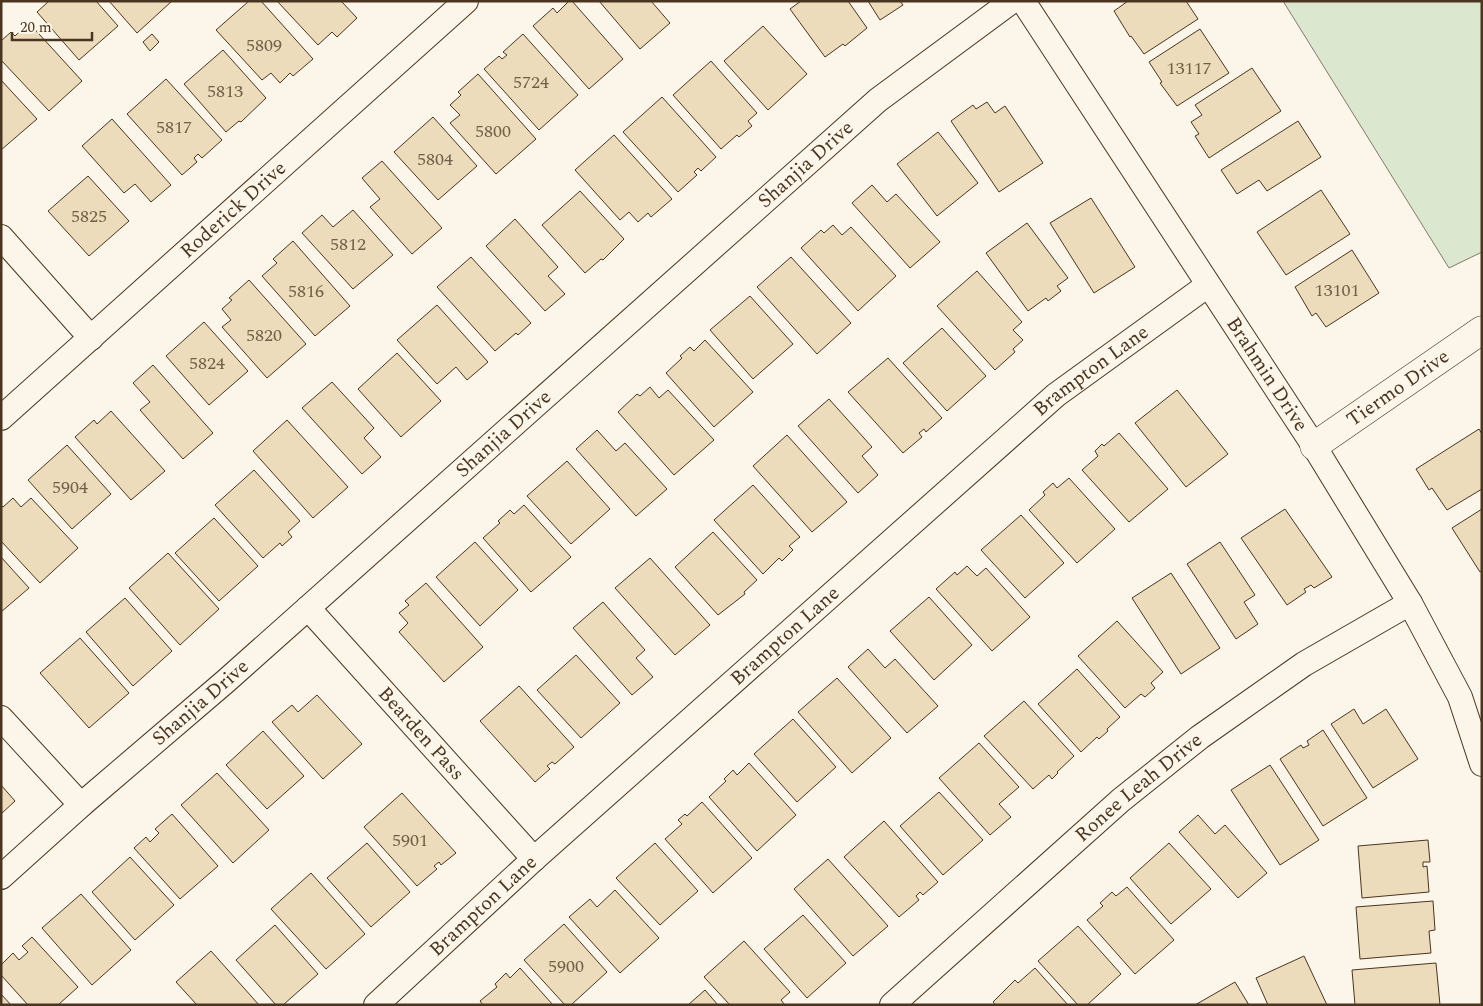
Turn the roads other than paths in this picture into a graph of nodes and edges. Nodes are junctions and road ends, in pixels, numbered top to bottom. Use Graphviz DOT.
graph roads {
  1 [pos="466,1"];
  2 [pos="1012,1"];
  3 [pos="1023,1"];
  4 [pos="1,237"];
  5 [pos="1208,285"];
  6 [pos="1482,330"];
  7 [pos="91,338"];
  8 [pos="1,418"];
  9 [pos="1314,446"];
  10 [pos="1410,603"];
  11 [pos="308,608"];
  12 [pos="1,718"];
  13 [pos="1482,764"];
  14 [pos="81,805"];
  15 [pos="534,859"];
  16 [pos="1,877"];
  17 [pos="376,1005"];
  18 [pos="892,1005"];
  1 -- 7 [label="street, Roderick Drive"];
  2 -- 11 [label="street, Shanjia Drive"];
  3 -- 5 [label="street, Brahmin Drive"];
  4 -- 7 [label="street"];
  5 -- 9 [label="street, Brahmin Drive"];
  5 -- 15 [label="street, Brampton Lane"];
  6 -- 9 [label="street, Tiermo Drive"];
  7 -- 8 [label="street, Roderick Drive"];
  9 -- 10 [label="street, Brahmin Drive"];
  10 -- 13 [label="street, Brahmin Drive"];
  10 -- 18 [label="street, Ronee Leah Drive"];
  11 -- 14 [label="street, Shanjia Drive"];
  11 -- 15 [label="street, Bearden Pass"];
  12 -- 14 [label="street"];
  14 -- 16 [label="street, Shanjia Drive"];
  15 -- 17 [label="street, Brampton Lane"];
}
